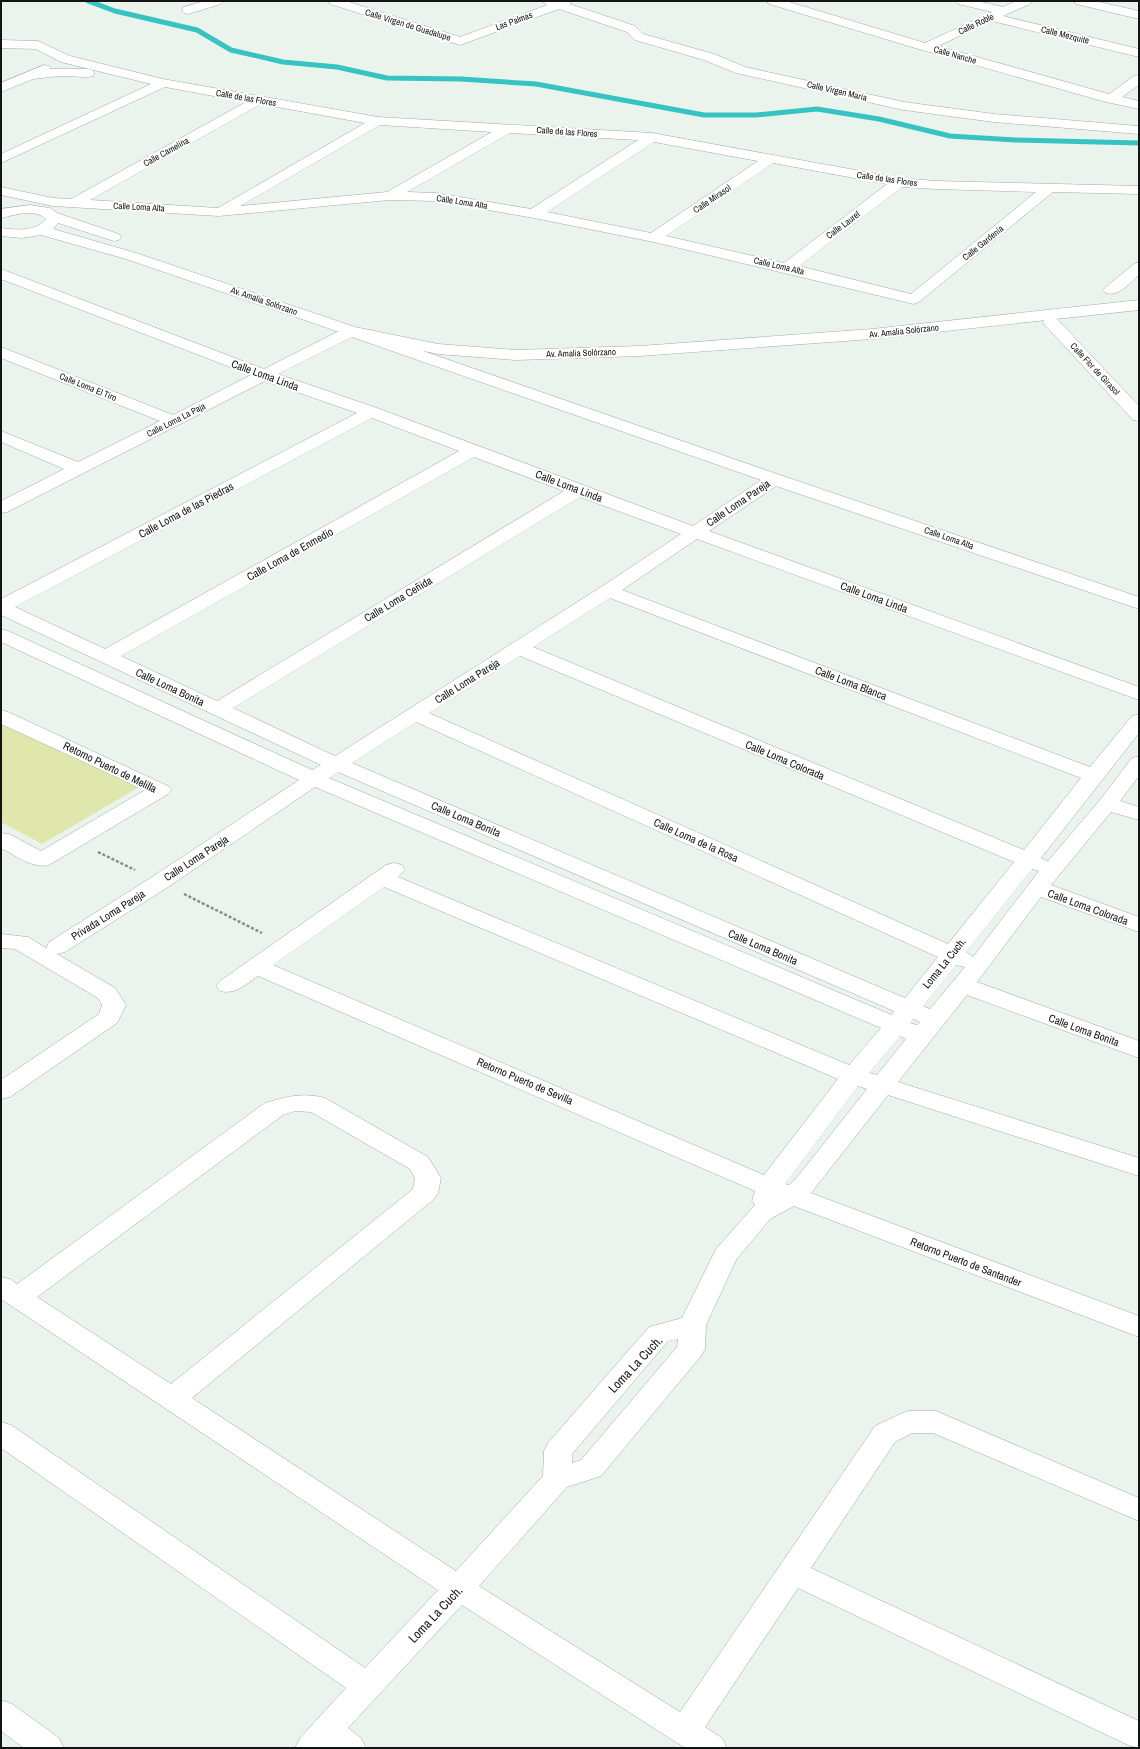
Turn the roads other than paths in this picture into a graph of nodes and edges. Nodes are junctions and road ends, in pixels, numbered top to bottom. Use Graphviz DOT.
graph roads {
  1 [pos="217,1"];
  2 [pos="334,1"];
  3 [pos="773,1"];
  4 [pos="962,1"];
  5 [pos="1026,1"];
  6 [pos="1080,1"];
  7 [pos="558,2"];
  8 [pos="188,10"];
  9 [pos="1004,11"];
  10 [pos="1139,15"];
  11 [pos="991,17"];
  12 [pos="460,41"];
  13 [pos="1,44"];
  14 [pos="926,47"];
  15 [pos="1139,53"];
  16 [pos="66,59"];
  17 [pos="118,72"];
  18 [pos="31,75"];
  19 [pos="1139,78"];
  20 [pos="163,83"];
  21 [pos="1,88"];
  22 [pos="1111,99"];
  23 [pos="259,100"];
  24 [pos="1139,104"];
  25 [pos="378,121"];
  26 [pos="508,128"];
  27 [pos="1139,130"];
  28 [pos="652,137"];
  29 [pos="1,159"];
  30 [pos="770,159"];
  31 [pos="899,182"];
  32 [pos="1051,187"];
  33 [pos="1139,190"];
  34 [pos="1,191"];
  35 [pos="389,196"];
  36 [pos="74,203"];
  37 [pos="219,212"];
  38 [pos="1,214"];
  39 [pos="534,214"];
  40 [pos="52,216"];
  41 [pos="39,230"];
  42 [pos="3,233"];
  43 [pos="654,238"];
  44 [pos="1139,267"];
  45 [pos="787,268"];
  46 [pos="1,274"];
  47 [pos="1139,281"];
  48 [pos="1139,295"];
  49 [pos="914,299"];
  50 [pos="1139,305"];
  51 [pos="1051,322"];
  52 [pos="351,331"];
  53 [pos="1,352"];
  54 [pos="265,375"];
  55 [pos="371,412"];
  56 [pos="1139,416"];
  57 [pos="174,421"];
  58 [pos="1,436"];
  59 [pos="474,450"];
  60 [pos="78,469"];
  61 [pos="774,479"];
  62 [pos="578,490"];
  63 [pos="1,508"];
  64 [pos="696,532"];
  65 [pos="608,591"];
  66 [pos="1139,602"];
  67 [pos="1,607"];
  68 [pos="1,635"];
  69 [pos="518,648"];
  70 [pos="106,657"];
  71 [pos="1139,694"];
  72 [pos="218,709"];
  73 [pos="414,714"];
  74 [pos="1,716"];
  75 [pos="1139,720"];
  76 [pos="1139,762"];
  77 [pos="336,764"];
  78 [pos="1094,776"];
  79 [pos="314,779"];
  80 [pos="1107,804"];
  81 [pos="1139,814"];
  82 [pos="1,838"];
  83 [pos="1026,860"];
  84 [pos="1052,870"];
  85 [pos="160,882"];
  86 [pos="1037,888"];
  87 [pos="1139,925"];
  88 [pos="1,941"];
  89 [pos="57,947"];
  90 [pos="951,954"];
  91 [pos="256,966"];
  92 [pos="979,966"];
  93 [pos="962,985"];
  94 [pos="228,986"];
  95 [pos="902,1017"];
  96 [pos="928,1028"];
  97 [pos="1139,1050"];
  98 [pos="852,1076"];
  99 [pos="883,1084"];
  100 [pos="1,1091"];
  101 [pos="1139,1168"];
  102 [pos="769,1187"];
  103 [pos="794,1196"];
  104 [pos="761,1213"];
  105 [pos="10,1291"];
  106 [pos="692,1325"];
  107 [pos="1139,1327"];
  108 [pos="172,1399"];
  109 [pos="1,1433"];
  110 [pos="557,1480"];
  111 [pos="1139,1510"];
  112 [pos="792,1572"];
  113 [pos="459,1588"];
  114 [pos="367,1686"];
  115 [pos="1,1713"];
  116 [pos="685,1731"];
  117 [pos="1139,1736"];
  118 [pos="319,1739"];
  119 [pos="48,1748"];
  120 [pos="350,1748"];
  121 [pos="711,1748"];
  1 -- 8 [label="street"];
  2 -- 12 [label="street, Calle Virgen de Guadalupe"];
  3 -- 14 [label="street, Calle Nanche"];
  4 -- 9 [label="street"];
  5 -- 9 [label="street, Calle Roble"];
  6 -- 10 [label="street"];
  7 -- 12 [label="street, Las Palmas"];
  7 -- 27 [label="street, Calle Virgen María"];
  9 -- 11 [label="street, Calle Roble"];
  11 -- 14 [label="street, Calle Roble"];
  11 -- 15 [label="street, Calle Mezquite"];
  13 -- 16 [label="street, Calle de las Flores"];
  14 -- 22 [label="street, Calle Nanche"];
  16 -- 17 [label="street, Calle de las Flores"];
  16 -- 18 [label="street"];
  17 -- 18 [label="street"];
  17 -- 20 [label="street, Calle de las Flores"];
  18 -- 21 [label="street"];
  19 -- 22 [label="street"];
  20 -- 23 [label="street, Calle de las Flores"];
  20 -- 29 [label="street"];
  22 -- 24 [label="street, Calle Nanche"];
  23 -- 25 [label="street, Calle de las Flores"];
  23 -- 36 [label="street, Calle Camelina"];
  25 -- 26 [label="street, Calle de las Flores"];
  25 -- 37 [label="street"];
  26 -- 28 [label="street, Calle de las Flores"];
  26 -- 35 [label="street"];
  28 -- 30 [label="street, Calle de las Flores"];
  28 -- 39 [label="street"];
  30 -- 31 [label="street, Calle de las Flores"];
  30 -- 43 [label="street, Calle Mirasol"];
  31 -- 32 [label="street, Calle de las Flores"];
  31 -- 45 [label="street, Calle Laurel"];
  32 -- 33 [label="street, Calle de las Flores"];
  32 -- 49 [label="street, Calle Gardenia"];
  34 -- 36 [label="street, Calle Loma Alta"];
  35 -- 37 [label="street, Calle Loma Alta"];
  35 -- 39 [label="street, Calle Loma Alta"];
  36 -- 37 [label="street, Calle Loma Alta"];
  38 -- 40 [label="street, Av. Amalia Solórzano"];
  39 -- 43 [label="street, Calle Loma Alta"];
  40 -- 41 [label="street"];
  40 -- 48 [label="street, Av. Amalia Solórzano"];
  41 -- 42 [label="street"];
  41 -- 52 [label="street, Av. Amalia Solórzano"];
  43 -- 45 [label="street, Calle Loma Alta"];
  44 -- 47 [label="street"];
  45 -- 49 [label="street, Calle Loma Alta"];
  46 -- 54 [label="street, Calle Loma Linda"];
  50 -- 52 [label="street, Av. Amalia Solórzano"];
  51 -- 56 [label="street, Calle Flor de Girasol"];
  52 -- 54 [label="street, Calle Loma La Paja"];
  52 -- 61 [label="street, Calle Loma Alta"];
  53 -- 57 [label="street, Calle Loma El Tiro"];
  54 -- 55 [label="street, Calle Loma Linda"];
  54 -- 57 [label="street, Calle Loma La Paja"];
  55 -- 59 [label="street, Calle Loma Linda"];
  55 -- 67 [label="street, Calle Loma de las Piedras"];
  57 -- 60 [label="street, Calle Loma La Paja"];
  58 -- 60 [label="street"];
  59 -- 62 [label="street, Calle Loma Linda"];
  59 -- 70 [label="street, Calle Loma de Enmedio"];
  60 -- 63 [label="street, Calle Loma La Paja"];
  61 -- 64 [label="street, Calle Loma Pareja"];
  61 -- 66 [label="street, Calle Loma Alta"];
  62 -- 64 [label="street, Calle Loma Linda"];
  62 -- 72 [label="street, Calle Loma Ceñida"];
  64 -- 65 [label="street, Calle Loma Pareja"];
  64 -- 71 [label="street, Calle Loma Linda"];
  65 -- 69 [label="street, Calle Loma Pareja"];
  65 -- 78 [label="street, Calle Loma Blanca"];
  67 -- 70 [label="street, Calle Loma Bonita"];
  68 -- 79 [label="street, Calle Loma Bonita"];
  69 -- 73 [label="street, Calle Loma Pareja"];
  69 -- 83 [label="street, Calle Loma Colorada"];
  70 -- 72 [label="street, Calle Loma Bonita"];
  72 -- 77 [label="street, Calle Loma Bonita"];
  73 -- 77 [label="street, Calle Loma Pareja"];
  73 -- 90 [label="street, Calle Loma de la Rosa"];
  74 -- 82 [label="street, Retorno Puerto de Melilla"];
  75 -- 78 [label="street, Loma La Cuch."];
  76 -- 80 [label="street, Loma La Cuch."];
  77 -- 79 [label="street, Calle Loma Pareja"];
  77 -- 95 [label="street, Calle Loma Bonita"];
  78 -- 83 [label="street, Loma La Cuch."];
  79 -- 85 [label="street, Calle Loma Pareja"];
  79 -- 95 [label="street, Calle Loma Bonita"];
  80 -- 81 [label="street"];
  80 -- 84 [label="street, Loma La Cuch."];
  83 -- 84 [label="street, Calle Loma Colorada"];
  83 -- 90 [label="street, Loma La Cuch."];
  84 -- 86 [label="street, Loma La Cuch."];
  85 -- 89 [label="street, Privada Loma Pareja"];
  86 -- 87 [label="street, Calle Loma Colorada"];
  86 -- 92 [label="street, Loma La Cuch."];
  88 -- 100 [label="street"];
  90 -- 92 [label="street, Calle Loma de la Rosa"];
  90 -- 95 [label="street, Loma La Cuch."];
  91 -- 94 [label="street"];
  91 -- 98 [label="street"];
  91 -- 102 [label="street, Retorno Puerto de Sevilla"];
  92 -- 93 [label="street, Loma La Cuch."];
  93 -- 96 [label="street, Loma La Cuch."];
  93 -- 97 [label="street, Calle Loma Bonita"];
  95 -- 96 [label="street, Calle Loma Bonita"];
  95 -- 98 [label="street, Loma La Cuch."];
  96 -- 99 [label="street, Loma La Cuch."];
  98 -- 99 [label="street"];
  98 -- 102 [label="street, Loma La Cuch."];
  99 -- 101 [label="street"];
  99 -- 103 [label="street, Loma La Cuch."];
  102 -- 103 [label="street, Retorno Puerto de Sevilla"];
  102 -- 104 [label="street, Loma La Cuch."];
  103 -- 104 [label="street, Loma La Cuch."];
  103 -- 107 [label="street, Retorno Puerto de Santander"];
  104 -- 106 [label="street, Loma La Cuch."];
  105 -- 108 [label="street"];
  105 -- 108 [label="street"];
  106 -- 110 [label="street, Loma La Cuch."];
  106 -- 110 [label="street, Loma La Cuch."];
  108 -- 113 [label="street"];
  109 -- 114 [label="street"];
  110 -- 113 [label="street, Loma La Cuch."];
  111 -- 112 [label="street"];
  112 -- 116 [label="street"];
  112 -- 117 [label="street"];
  113 -- 114 [label="street, Loma La Cuch."];
  113 -- 116 [label="street"];
  114 -- 118 [label="street, Loma La Cuch."];
  115 -- 119 [label="street"];
  116 -- 121 [label="street"];
  118 -- 120 [label="street"];
}
